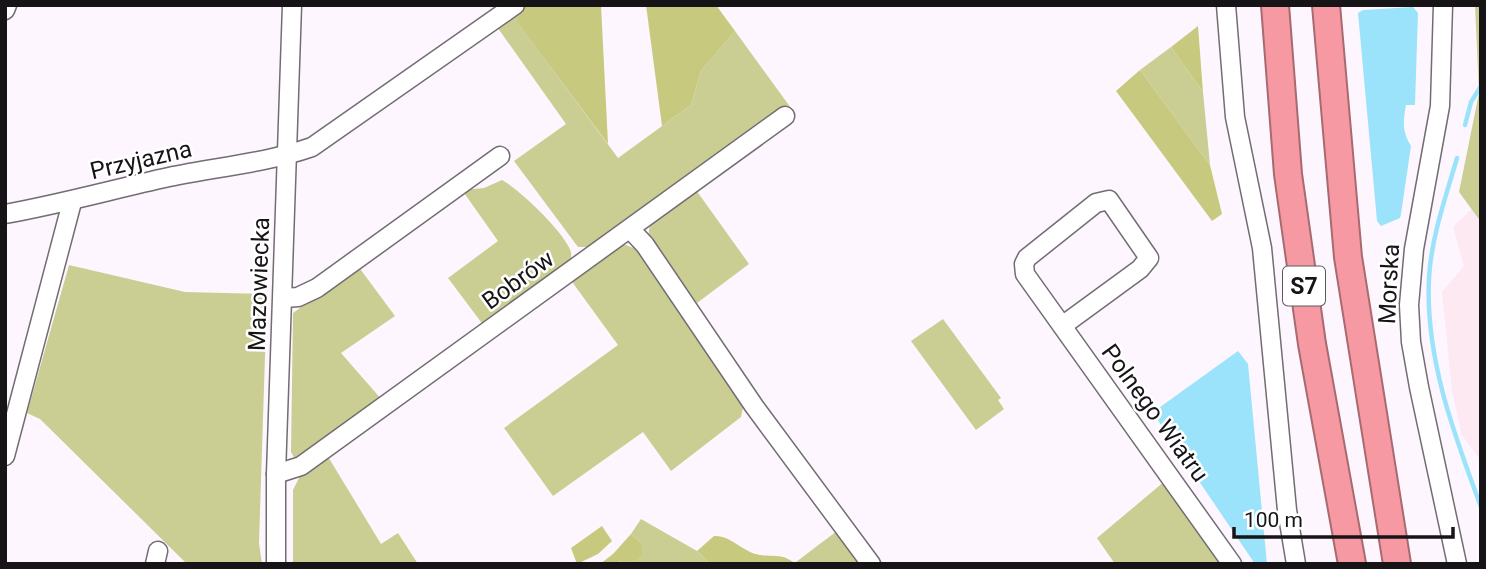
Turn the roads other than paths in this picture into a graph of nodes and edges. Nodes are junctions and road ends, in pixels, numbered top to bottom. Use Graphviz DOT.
graph roads {
  1 [pos="7,5"];
  2 [pos="292,5"];
  3 [pos="515,5"];
  4 [pos="1226,5"];
  5 [pos="1275,5"];
  6 [pos="1326,5"];
  7 [pos="1443,5"];
  8 [pos="5,10"];
  9 [pos="785,116"];
  10 [pos="288,156"];
  11 [pos="500,156"];
  12 [pos="72,202"];
  13 [pos="5,214"];
  14 [pos="630,229"];
  15 [pos="284,298"];
  16 [pos="1062,326"];
  17 [pos="5,456"];
  18 [pos="276,474"];
  19 [pos="276,564"];
  20 [pos="871,564"];
  21 [pos="1232,564"];
  22 [pos="1296,564"];
  23 [pos="1352,564"];
  24 [pos="1398,564"];
  25 [pos="1457,564"];
  1 -- 8 [label="street"];
  2 -- 10 [label="street, Mazowiecka"];
  3 -- 10 [label="street, Przyjazna"];
  4 -- 22 [label="street"];
  5 -- 23 [label="highway, S7"];
  6 -- 24 [label="highway, S7"];
  7 -- 25 [label="street, Morska"];
  9 -- 14 [label="street, Bobrów"];
  10 -- 12 [label="street, Przyjazna"];
  10 -- 15 [label="street, Mazowiecka"];
  11 -- 15 [label="street"];
  12 -- 13 [label="street, Przyjazna"];
  12 -- 17 [label="street"];
  14 -- 18 [label="street, Bobrów"];
  14 -- 20 [label="street"];
  15 -- 18 [label="street, Mazowiecka"];
  16 -- 16 [label="street, Polnego Wiatru"];
  16 -- 21 [label="street, Polnego Wiatru"];
  18 -- 19 [label="street, Mazowiecka"];
}
